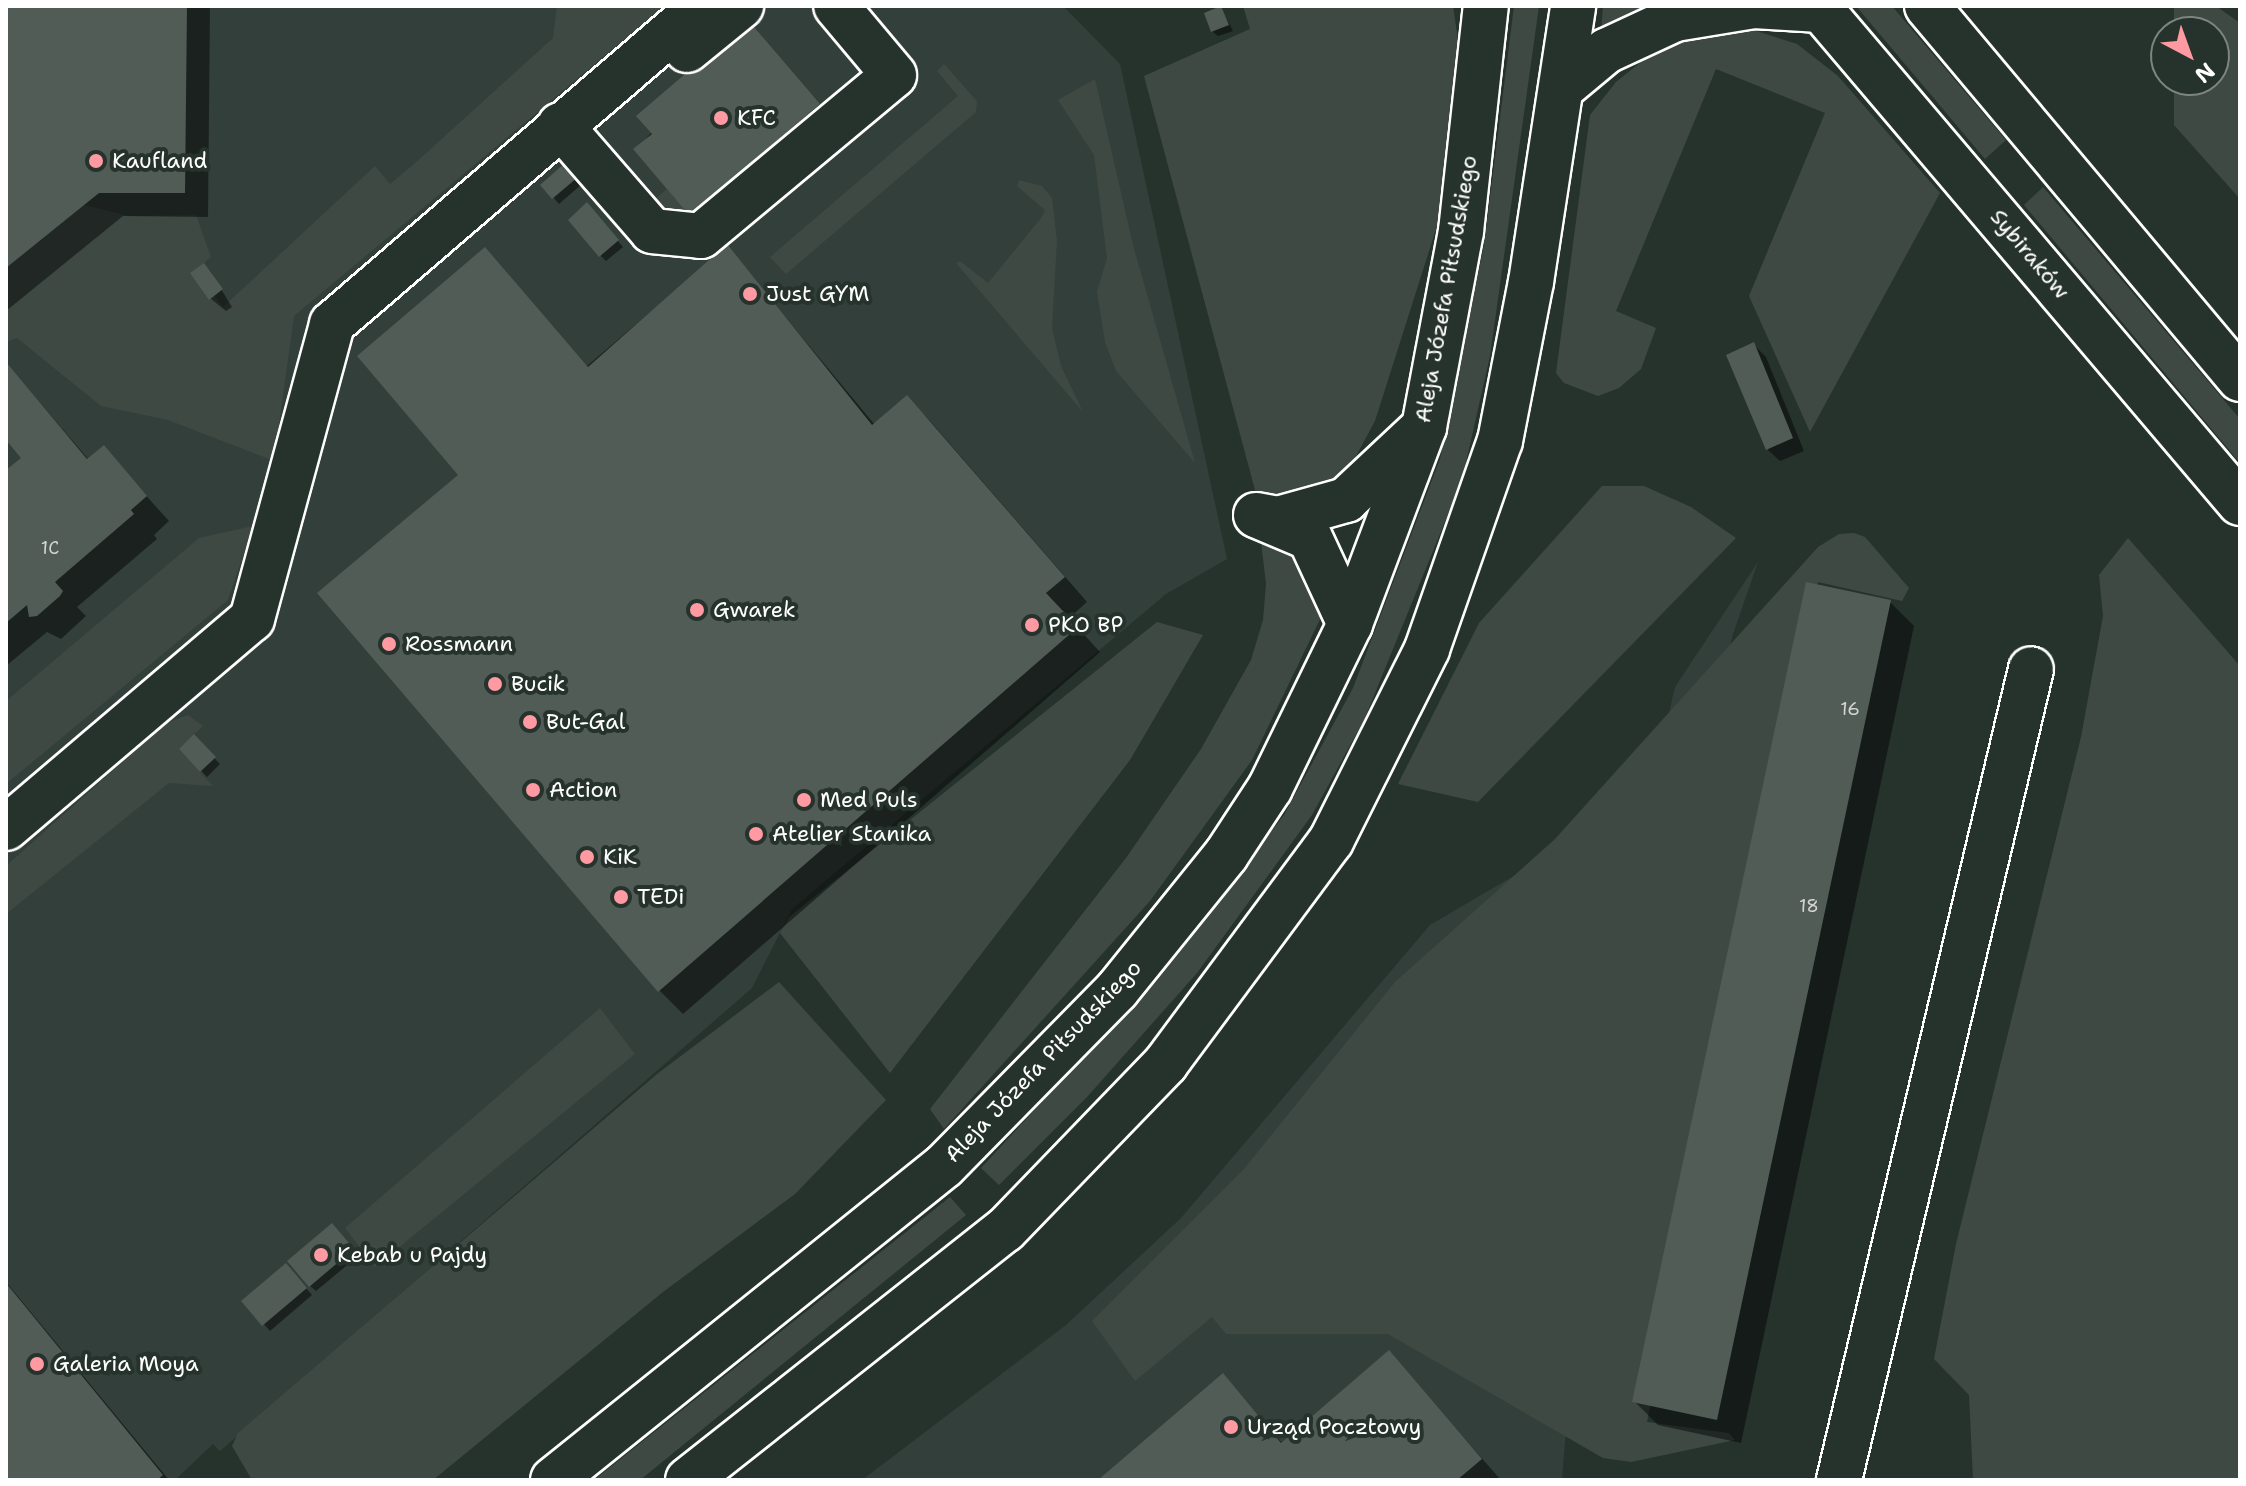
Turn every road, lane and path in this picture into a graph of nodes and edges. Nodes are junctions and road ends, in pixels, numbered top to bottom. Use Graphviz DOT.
graph roads {
  1 [pos="702,6"];
  2 [pos="741,6"];
  3 [pos="836,6"];
  4 [pos="1464,6"];
  5 [pos="1486,6"];
  6 [pos="1573,6"];
  7 [pos="1927,6"];
  8 [pos="1819,8"];
  9 [pos="617,77"];
  10 [pos="1564,86"];
  11 [pos="560,125"];
  12 [pos="1470,159"];
  13 [pos="2240,379"];
  14 [pos="1424,427"];
  15 [pos="2240,503"];
  16 [pos="1350,624"];
  17 [pos="2031,669"];
  18 [pos="6,828"];
  19 [pos="553,1480"];
  20 [pos="688,1480"];
  21 [pos="1839,1480"];
  1 -- 9 [label="main road"];
  2 -- 9 [label="main road"];
  3 -- 11 [label="main road"];
  4 -- 12 [label="main road"];
  5 -- 12 [label="main road, Aleja Józefa Piłsudskiego"];
  6 -- 10 [label="main road"];
  7 -- 13 [label="main road"];
  8 -- 10 [label="main road"];
  8 -- 15 [label="main road, Sybiraków"];
  9 -- 11 [label="main road"];
  10 -- 20 [label="main road"];
  11 -- 18 [label="main road"];
  12 -- 14 [label="main road, Aleja Józefa Piłsudskiego"];
  14 -- 16 [label="main road, Aleja Józefa Piłsudskiego"];
  14 -- 16 [label="main road"];
  16 -- 19 [label="main road, Aleja Józefa Piłsudskiego"];
  17 -- 21 [label="main road"];
}
